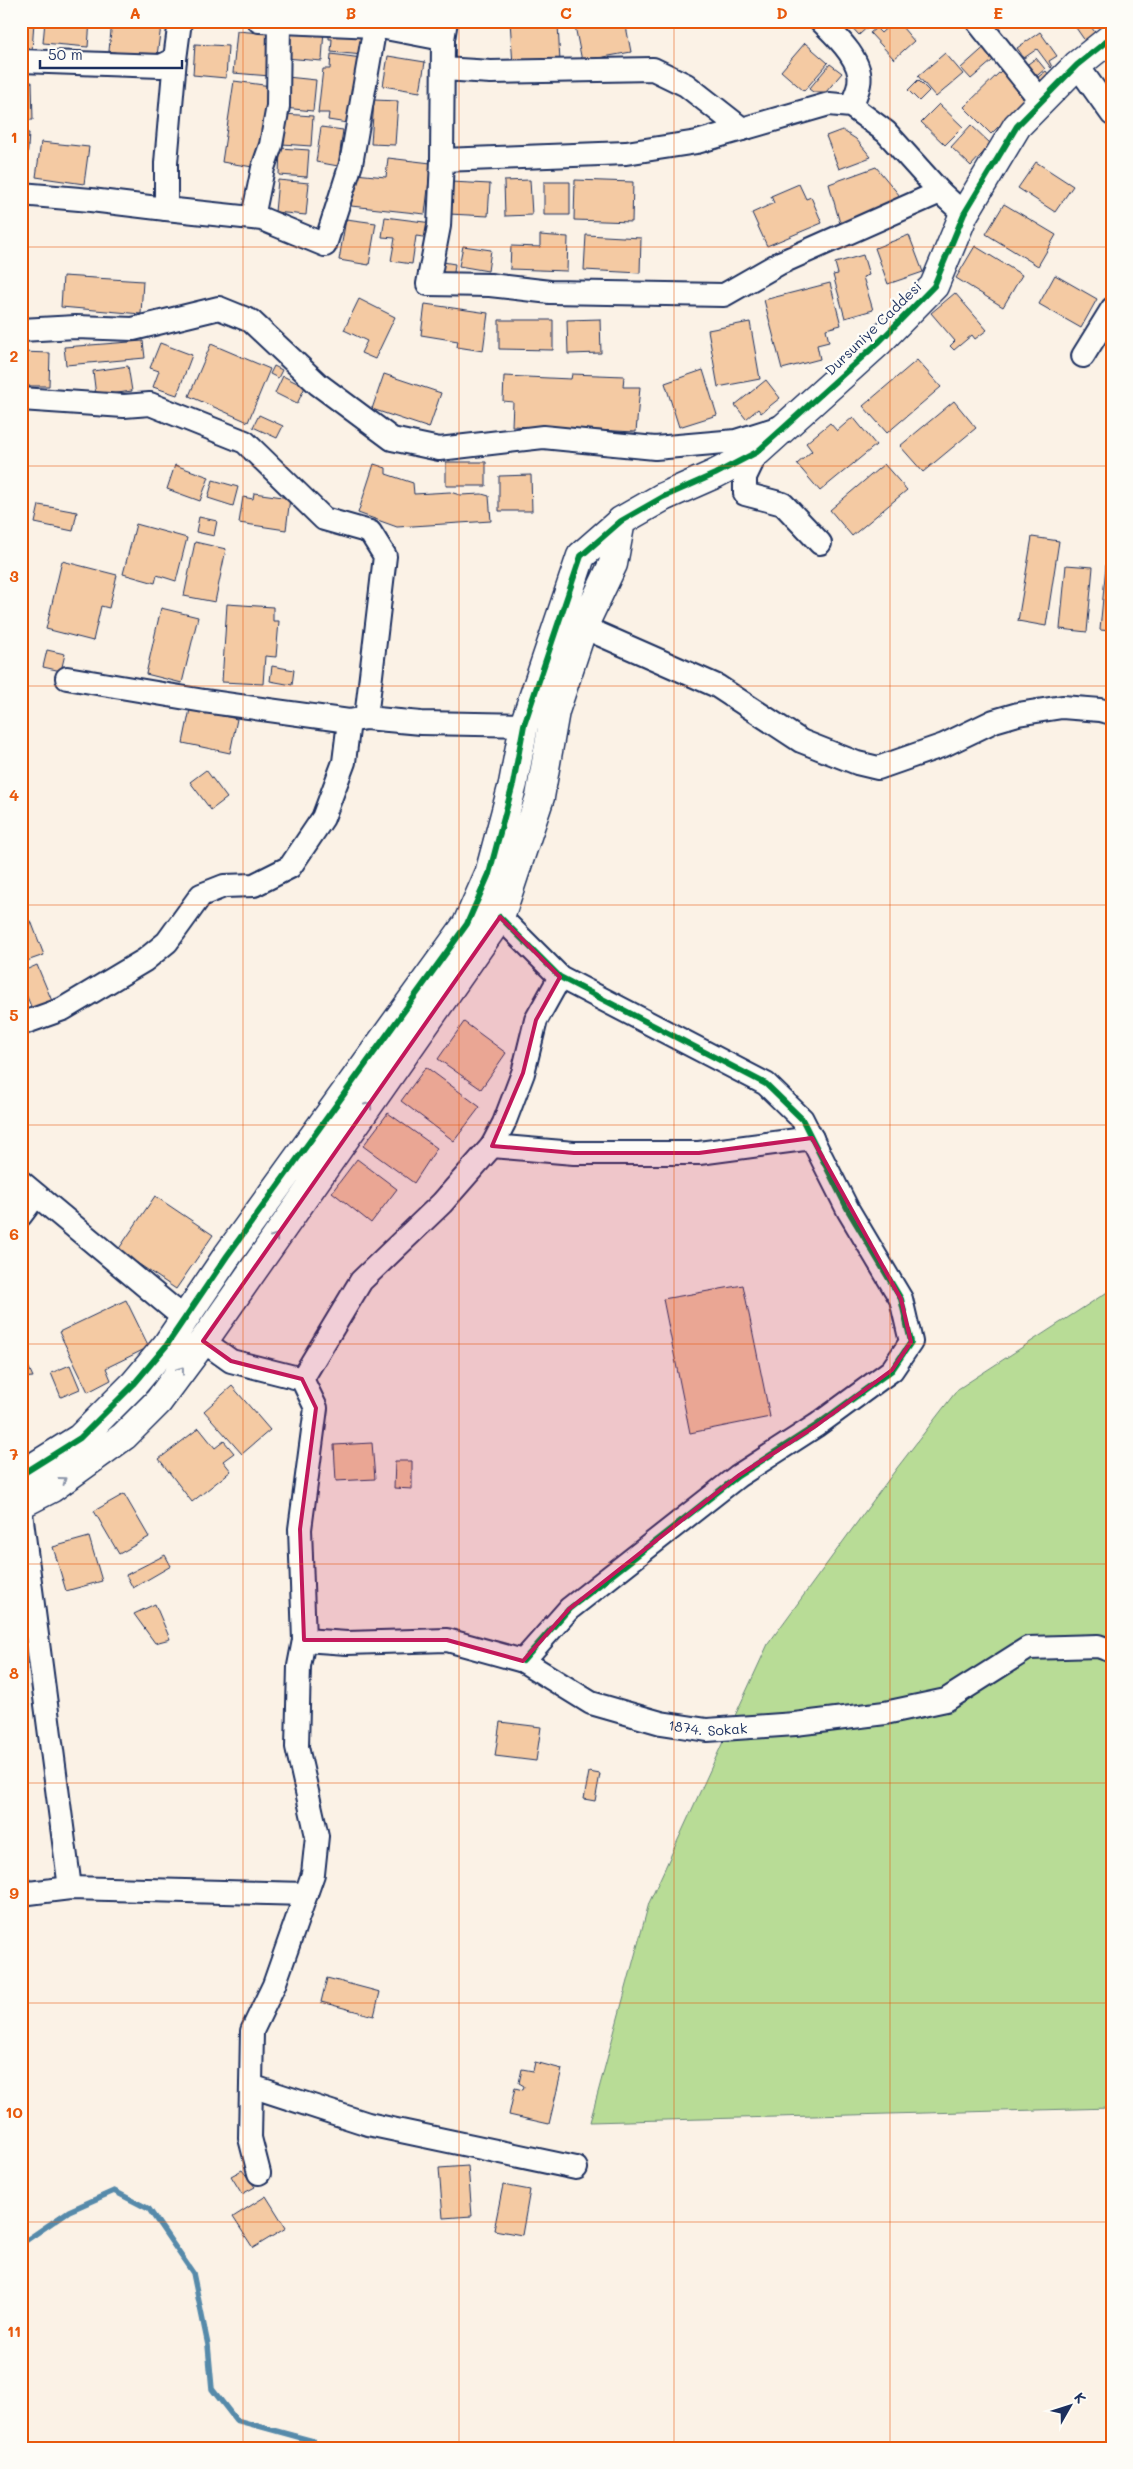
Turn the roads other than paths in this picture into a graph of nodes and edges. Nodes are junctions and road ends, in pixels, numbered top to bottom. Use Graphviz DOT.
graph roads {
  1 [pos="180,21"];
  2 [pos="258,21"];
  3 [pos="821,21"];
  4 [pos="977,21"];
  5 [pos="286,22"];
  6 [pos="381,25"];
  7 [pos="444,30"];
  8 [pos="1112,37"];
  9 [pos="175,59"];
  10 [pos="21,61"];
  11 [pos="1077,65"];
  12 [pos="442,69"];
  13 [pos="1042,102"];
  14 [pos="852,106"];
  15 [pos="1112,114"];
  16 [pos="742,129"];
  17 [pos="442,160"];
  18 [pos="940,192"];
  19 [pos="21,194"];
  20 [pos="166,209"];
  21 [pos="964,214"];
  22 [pos="253,217"];
  23 [pos="1112,308"];
  24 [pos="21,330"];
  25 [pos="1083,356"];
  26 [pos="21,399"];
  27 [pos="790,424"];
  28 [pos="757,452"];
  29 [pos="621,521"];
  30 [pos="820,543"];
  31 [pos="584,628"];
  32 [pos="67,678"];
  33 [pos="1112,713"];
  34 [pos="358,719"];
  35 [pos="524,725"];
  36 [pos="500,917"];
  37 [pos="560,977"];
  38 [pos="21,1024"];
  39 [pos="812,1138"];
  40 [pos="492,1146"];
  41 [pos="29,1188"];
  42 [pos="21,1215"];
  43 [pos="185,1319"];
  44 [pos="203,1341"];
  45 [pos="302,1380"];
  46 [pos="21,1475"];
  47 [pos="21,1504"];
  48 [pos="21,1513"];
  49 [pos="304,1640"];
  50 [pos="1112,1651"];
  51 [pos="523,1661"];
  52 [pos="70,1888"];
  53 [pos="21,1889"];
  54 [pos="306,1894"];
  55 [pos="251,2086"];
  56 [pos="576,2168"];
  57 [pos="260,2173"];
  1 -- 9 [label="street"];
  2 -- 5 [label="street"];
  3 -- 14 [label="street"];
  4 -- 13 [label="street"];
  5 -- 6 [label="street"];
  5 -- 22 [label="street"];
  6 -- 7 [label="street"];
  6 -- 22 [label="street"];
  7 -- 12 [label="street"];
  8 -- 11 [label="street, Dursuniye Caddesi"];
  9 -- 10 [label="street"];
  9 -- 20 [label="street"];
  11 -- 13 [label="street, Dursuniye Caddesi"];
  11 -- 15 [label="street"];
  12 -- 16 [label="street"];
  12 -- 17 [label="street"];
  13 -- 21 [label="street, Dursuniye Caddesi"];
  14 -- 16 [label="street"];
  14 -- 18 [label="street"];
  16 -- 17 [label="street"];
  17 -- 18 [label="street"];
  18 -- 21 [label="street"];
  19 -- 20 [label="street"];
  20 -- 22 [label="street"];
  21 -- 27 [label="street, Dursuniye Caddesi"];
  23 -- 25 [label="street"];
  24 -- 27 [label="street"];
  26 -- 34 [label="street"];
  27 -- 28 [label="street, Dursuniye Caddesi"];
  28 -- 29 [label="street, Dursuniye Caddesi"];
  28 -- 30 [label="street"];
  29 -- 31 [label="street"];
  29 -- 35 [label="street, Dursuniye Caddesi"];
  31 -- 33 [label="street"];
  31 -- 36 [label="street"];
  32 -- 34 [label="street"];
  34 -- 35 [label="street"];
  34 -- 38 [label="street"];
  35 -- 43 [label="street, Dursuniye Caddesi"];
  36 -- 37 [label="street"];
  44 -- 36 [label="street, one-way"];
  37 -- 39 [label="street"];
  37 -- 40 [label="street"];
  39 -- 40 [label="street"];
  39 -- 51 [label="street"];
  40 -- 45 [label="street"];
  41 -- 42 [label="street"];
  41 -- 43 [label="street"];
  43 -- 46 [label="street, Dursuniye Caddesi"];
  44 -- 45 [label="street"];
  47 -- 44 [label="street, one-way"];
  45 -- 49 [label="street"];
  48 -- 52 [label="street"];
  49 -- 51 [label="street, 1874. Sokak"];
  49 -- 54 [label="street"];
  50 -- 51 [label="street, 1874. Sokak"];
  52 -- 53 [label="street"];
  52 -- 54 [label="street"];
  54 -- 55 [label="street"];
  55 -- 56 [label="street"];
  55 -- 57 [label="street"];
}
